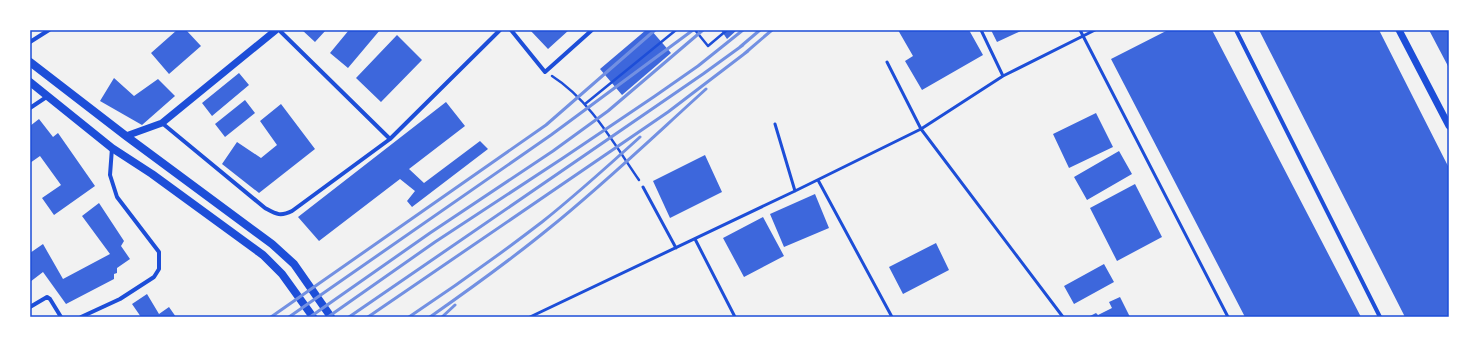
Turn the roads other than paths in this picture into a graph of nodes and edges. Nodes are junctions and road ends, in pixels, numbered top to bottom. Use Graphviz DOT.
graph roads {
  1 [pos="49,30"];
  2 [pos="276,30"];
  3 [pos="279,30"];
  4 [pos="500,30"];
  5 [pos="511,30"];
  6 [pos="592,30"];
  7 [pos="981,30"];
  8 [pos="1080,30"];
  9 [pos="1095,30"];
  10 [pos="1236,30"];
  11 [pos="1398,30"];
  12 [pos="1083,36"];
  13 [pos="30,42"];
  14 [pos="30,62"];
  15 [pos="887,62"];
  16 [pos="1003,76"];
  17 [pos="30,82"];
  18 [pos="48,96"];
  19 [pos="30,108"];
  20 [pos="162,122"];
  21 [pos="775,124"];
  22 [pos="1449,126"];
  23 [pos="921,129"];
  24 [pos="126,136"];
  25 [pos="390,139"];
  26 [pos="112,148"];
  27 [pos="818,180"];
  28 [pos="643,187"];
  29 [pos="795,191"];
  30 [pos="695,239"];
  31 [pos="676,248"];
  32 [pos="30,306"];
  33 [pos="61,317"];
  34 [pos="81,317"];
  35 [pos="313,317"];
  36 [pos="331,317"];
  37 [pos="530,317"];
  38 [pos="735,317"];
  39 [pos="892,317"];
  40 [pos="1063,317"];
  41 [pos="1228,317"];
  42 [pos="1380,317"];
  1 -- 13 [label="street"];
  2 -- 20 [label="street"];
  3 -- 25 [label="street"];
  4 -- 25 [label="street"];
  5 -- 6 [label="street"];
  7 -- 16 [label="lane"];
  8 -- 12 [label="lane"];
  9 -- 12 [label="lane"];
  10 -- 42 [label="street"];
  11 -- 22 [label="street"];
  12 -- 16 [label="lane"];
  12 -- 41 [label="lane"];
  14 -- 24 [label="main road"];
  15 -- 23 [label="lane"];
  16 -- 23 [label="lane"];
  17 -- 18 [label="main road"];
  18 -- 19 [label="street"];
  18 -- 26 [label="main road"];
  20 -- 24 [label="street"];
  20 -- 25 [label="street"];
  21 -- 29 [label="lane"];
  23 -- 27 [label="lane"];
  23 -- 40 [label="lane"];
  24 -- 36 [label="main road"];
  26 -- 34 [label="street"];
  26 -- 35 [label="main road"];
  27 -- 29 [label="lane"];
  27 -- 39 [label="lane"];
  28 -- 31 [label="lane"];
  29 -- 30 [label="lane"];
  30 -- 31 [label="lane"];
  30 -- 38 [label="lane"];
  31 -- 37 [label="lane"];
  32 -- 33 [label="street"];
}
